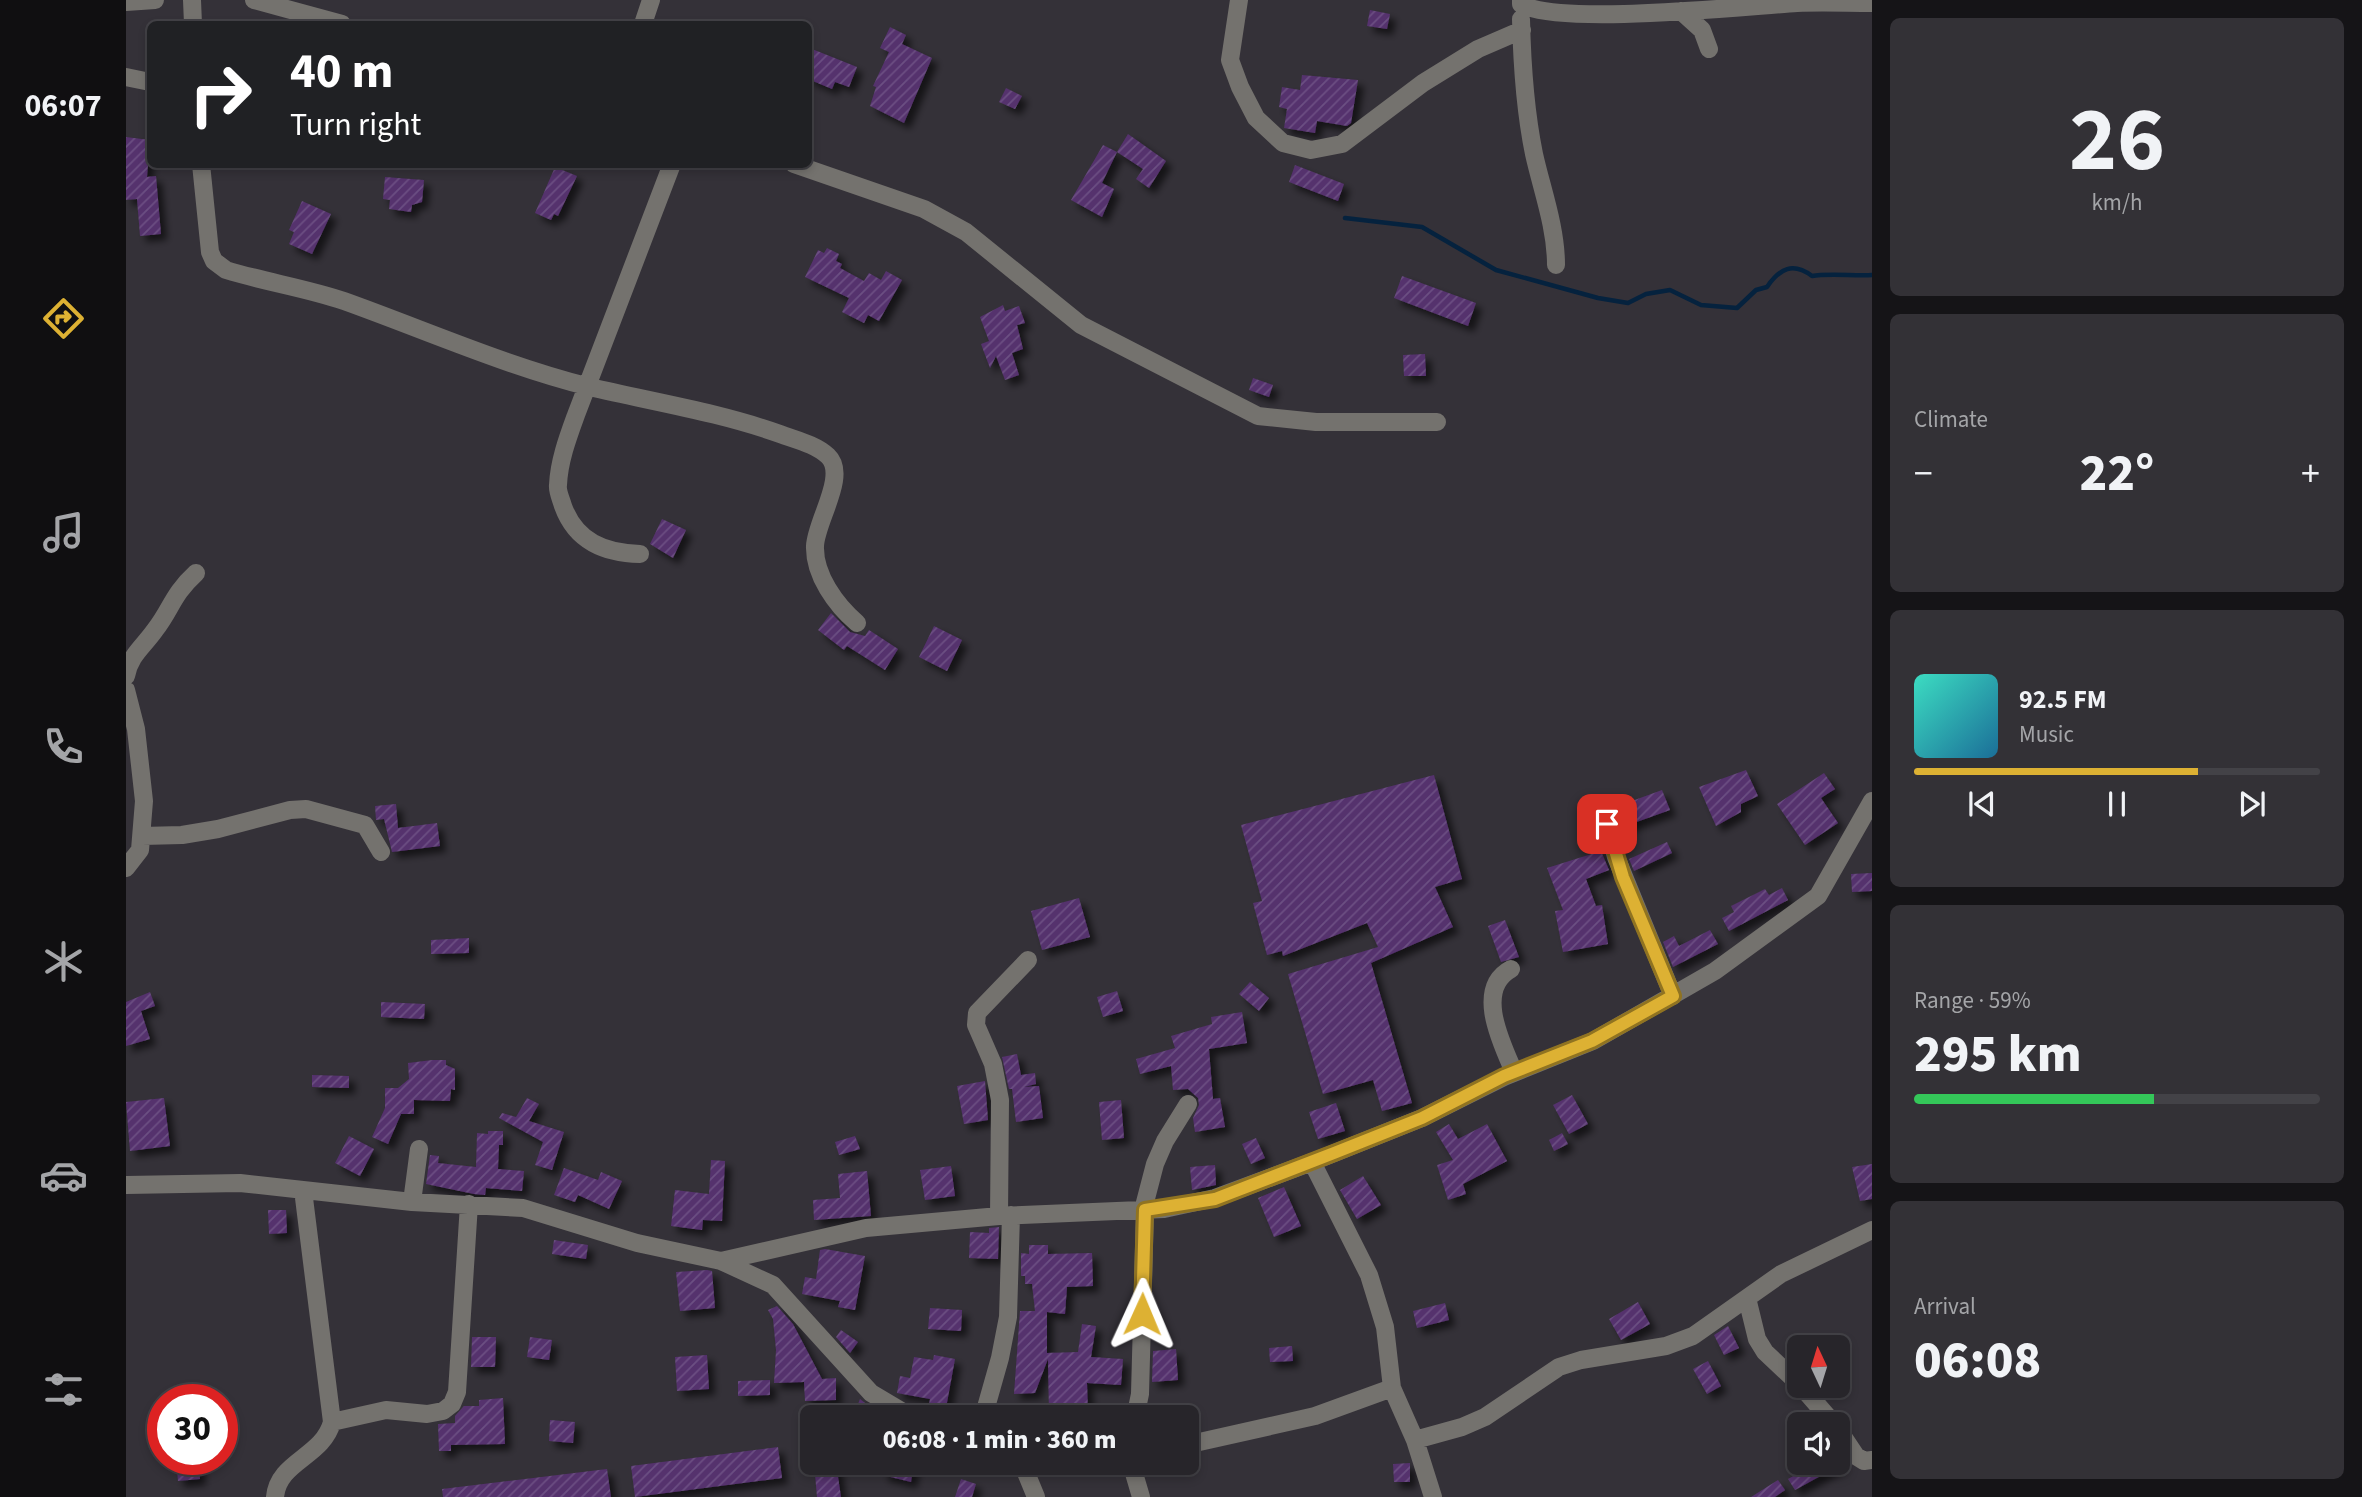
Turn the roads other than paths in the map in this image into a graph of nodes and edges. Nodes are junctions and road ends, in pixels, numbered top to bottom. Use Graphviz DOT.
graph roads {
  1 [pos="155,0"];
  2 [pos="192,0"];
  3 [pos="254,0"];
  4 [pos="652,0"];
  5 [pos="1239,0"];
  6 [pos="126,2"];
  7 [pos="1521,2"];
  8 [pos="1797,2"];
  9 [pos="1872,3"];
  10 [pos="1681,11"];
  11 [pos="193,21"];
  12 [pos="331,21"];
  13 [pos="644,21"];
  14 [pos="1522,30"];
  15 [pos="1709,49"];
  16 [pos="126,77"];
  17 [pos="147,81"];
  18 [pos="201,168"];
  19 [pos="671,168"];
  20 [pos="806,168"];
  21 [pos="1556,265"];
  22 [pos="589,387"];
  23 [pos="1437,422"];
  24 [pos="640,554"];
  25 [pos="196,573"];
  26 [pos="857,623"];
  27 [pos="126,676"];
  28 [pos="126,690"];
  29 [pos="1872,801"];
  30 [pos="1607,824"];
  31 [pos="142,836"];
  32 [pos="381,852"];
  33 [pos="126,868"];
  34 [pos="1028,960"];
  35 [pos="1511,969"];
  36 [pos="1673,996"];
  37 [pos="1514,1072"];
  38 [pos="1188,1104"];
  39 [pos="419,1149"];
  40 [pos="1312,1162"];
  41 [pos="126,1185"];
  42 [pos="303,1190"];
  43 [pos="412,1202"];
  44 [pos="469,1204"];
  45 [pos="1144,1210"];
  46 [pos="1005,1215"];
  47 [pos="1872,1230"];
  48 [pos="721,1261"];
  49 [pos="1747,1298"];
  50 [pos="1787,1373"];
  51 [pos="1392,1388"];
  52 [pos="1811,1398"];
  53 [pos="892,1405"];
  54 [pos="987,1405"];
  55 [pos="1138,1405"];
  56 [pos="1824,1412"];
  57 [pos="332,1422"];
  58 [pos="1415,1440"];
  59 [pos="1199,1442"];
  60 [pos="1850,1447"];
  61 [pos="1872,1460"];
  62 [pos="1028,1475"];
  63 [pos="1135,1475"];
  64 [pos="275,1497"];
  65 [pos="1036,1497"];
  66 [pos="1141,1497"];
  67 [pos="1433,1497"];
  1 -- 6 [label="street"];
  2 -- 11 [label="street"];
  3 -- 12 [label="street"];
  4 -- 13 [label="street"];
  5 -- 14 [label="street"];
  7 -- 10 [label="street"];
  7 -- 14 [label="street"];
  8 -- 9 [label="street"];
  8 -- 10 [label="street"];
  10 -- 15 [label="street"];
  14 -- 21 [label="street"];
  16 -- 17 [label="street"];
  18 -- 22 [label="street"];
  19 -- 22 [label="street"];
  20 -- 23 [label="street"];
  22 -- 24 [label="street"];
  22 -- 26 [label="street"];
  25 -- 27 [label="street"];
  28 -- 31 [label="street"];
  29 -- 36 [label="street"];
  30 -- 36 [label="street"];
  31 -- 32 [label="street"];
  31 -- 33 [label="street"];
  34 -- 46 [label="street"];
  35 -- 37 [label="street"];
  36 -- 37 [label="street"];
  37 -- 40 [label="street"];
  38 -- 45 [label="street"];
  39 -- 43 [label="street"];
  40 -- 45 [label="street"];
  40 -- 51 [label="street"];
  41 -- 42 [label="street"];
  42 -- 43 [label="street"];
  42 -- 57 [label="street"];
  43 -- 44 [label="street"];
  44 -- 48 [label="street"];
  44 -- 57 [label="street"];
  45 -- 46 [label="street"];
  45 -- 55 [label="street"];
  46 -- 48 [label="street"];
  46 -- 54 [label="street"];
  47 -- 49 [label="street"];
  48 -- 53 [label="street"];
  49 -- 50 [label="street"];
  49 -- 58 [label="street"];
  51 -- 58 [label="street"];
  51 -- 59 [label="street"];
  52 -- 56 [label="street"];
  57 -- 64 [label="street"];
  58 -- 67 [label="street"];
  60 -- 61 [label="street"];
  62 -- 65 [label="street"];
  63 -- 66 [label="street"];
}
